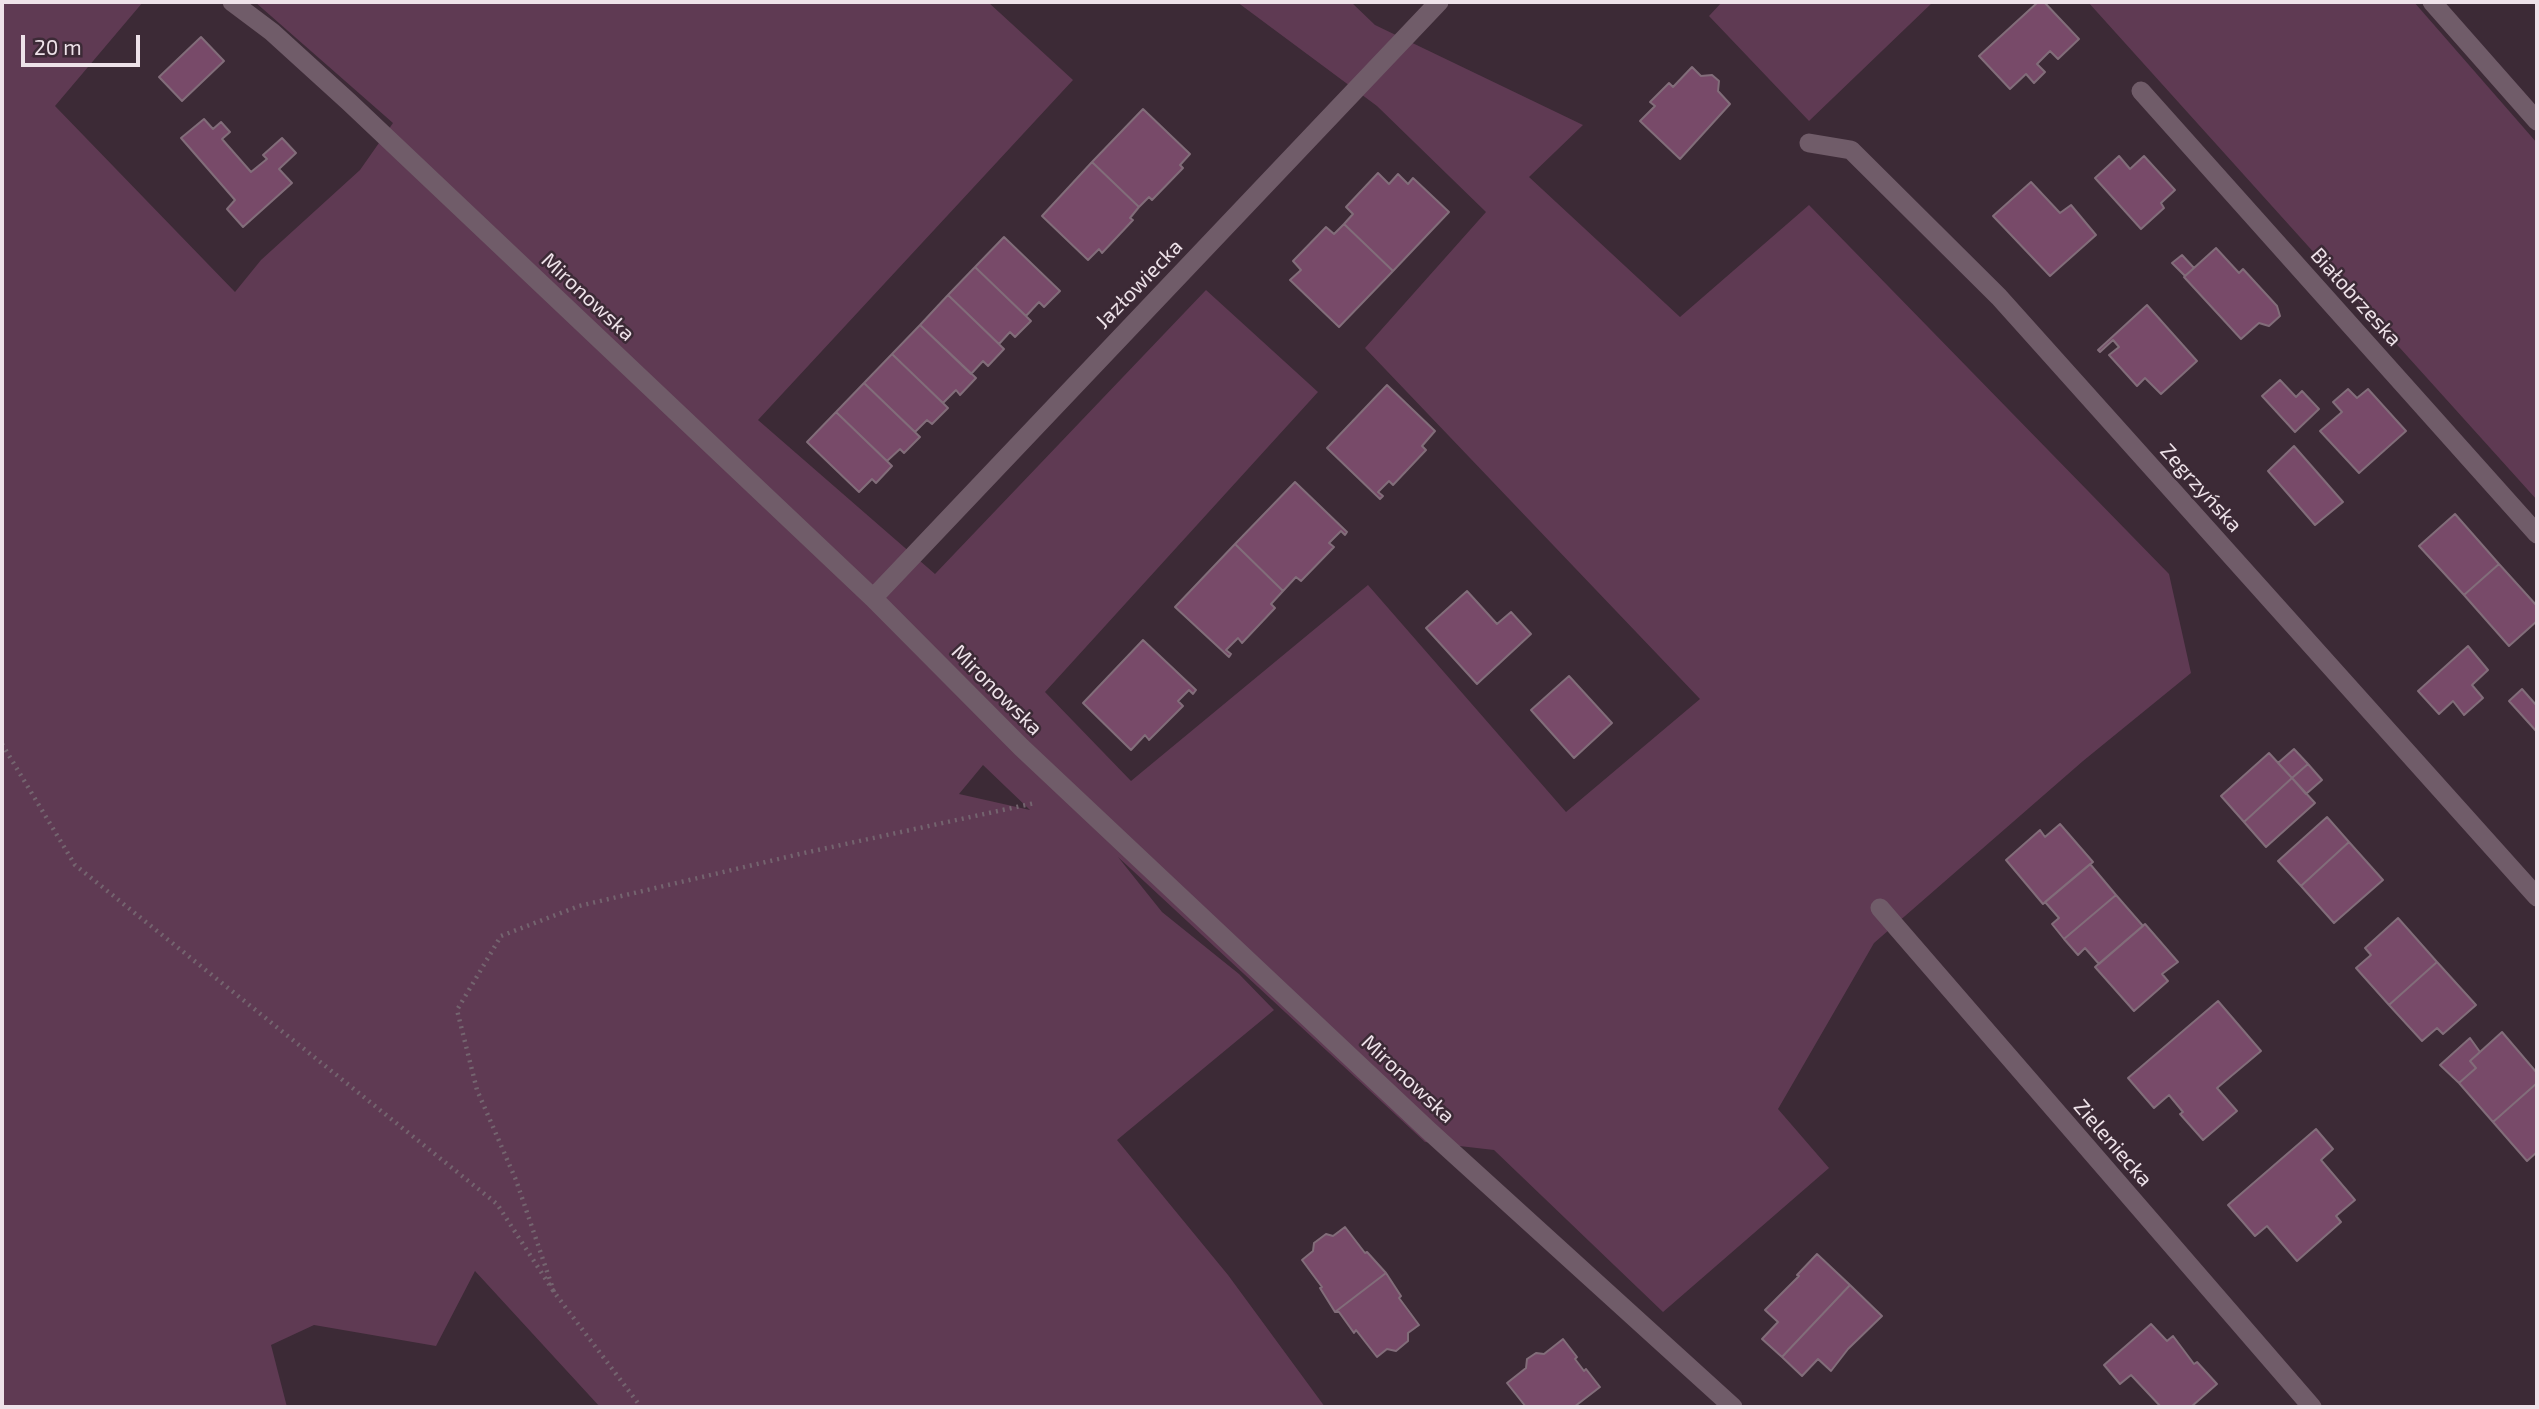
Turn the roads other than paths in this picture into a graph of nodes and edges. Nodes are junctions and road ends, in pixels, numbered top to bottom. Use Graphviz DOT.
graph roads {
  1 [pos="232,2"];
  2 [pos="1439,2"];
  3 [pos="2432,2"];
  4 [pos="2141,90"];
  5 [pos="2537,121"];
  6 [pos="1809,143"];
  7 [pos="2537,534"];
  8 [pos="873,598"];
  9 [pos="2537,897"];
  10 [pos="1880,908"];
  11 [pos="1734,1407"];
  12 [pos="2312,1407"];
  1 -- 8 [label="street, Mironowska"];
  2 -- 8 [label="street, Jazłowiecka"];
  3 -- 5 [label="street"];
  4 -- 7 [label="street, Białobrzeska"];
  6 -- 9 [label="street, Zegrzyńska"];
  8 -- 11 [label="street, Mironowska"];
  10 -- 12 [label="street, Zieleniecka"];
}
